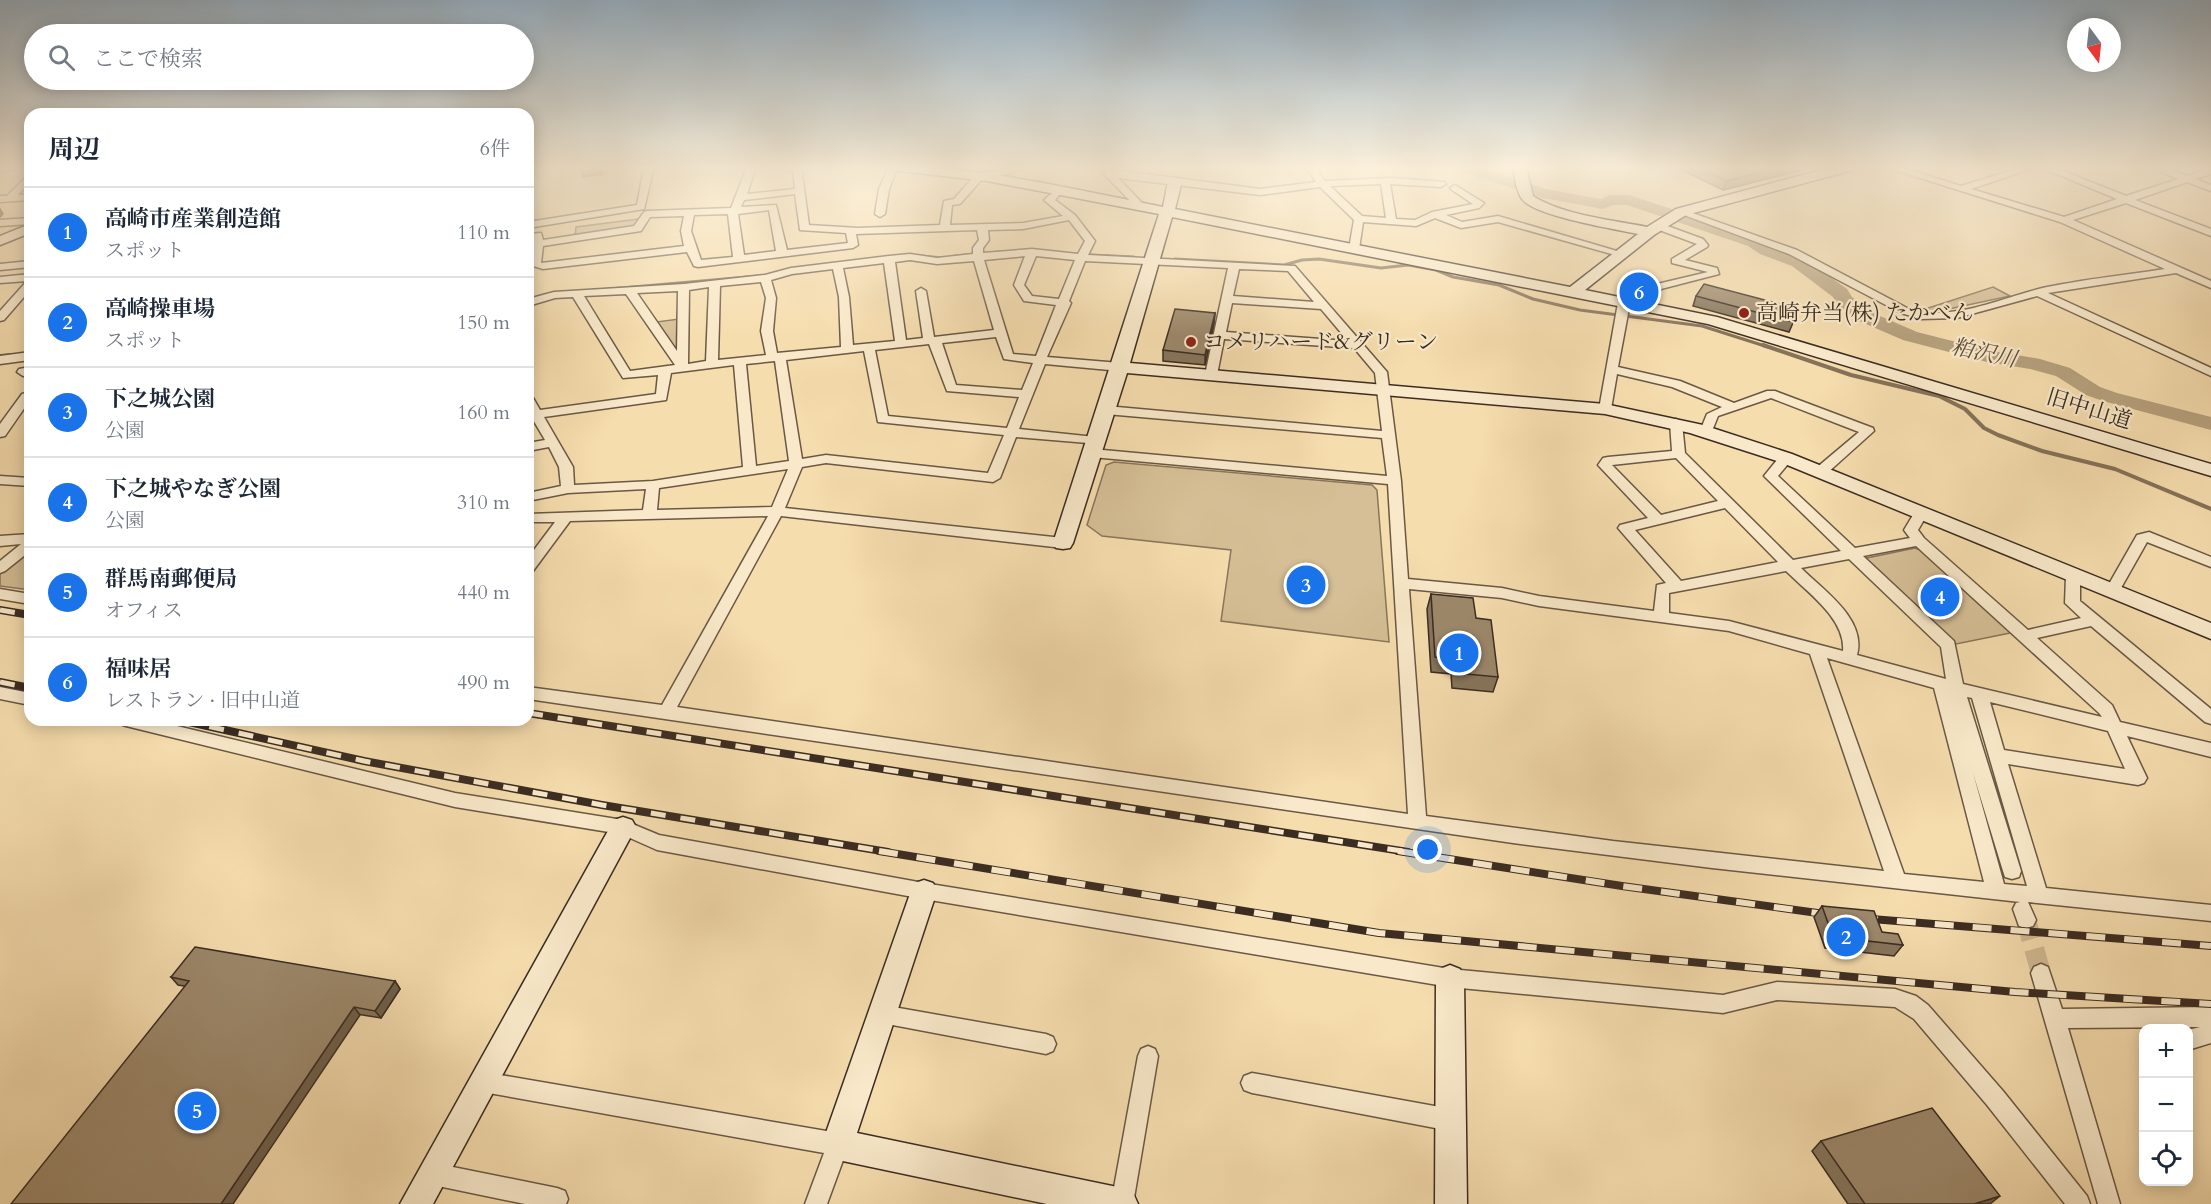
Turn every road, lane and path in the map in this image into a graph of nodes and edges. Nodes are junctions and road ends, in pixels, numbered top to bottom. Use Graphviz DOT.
graph roads {
  1 [pos="641,223"];
  2 [pos="687,223"];
  3 [pos="735,223"];
  4 [pos="776,223"];
  5 [pos="803,223"];
  6 [pos="945,223"];
  7 [pos="1038,223"];
  8 [pos="1076,223"];
  9 [pos="1164,223"];
  10 [pos="1227,223"];
  11 [pos="1358,223"];
  12 [pos="1513,223"];
  13 [pos="1664,223"];
  14 [pos="1670,223"];
  15 [pos="1676,223"];
  16 [pos="2071,223"];
  17 [pos="2186,223"];
  18 [pos="945,227"];
  19 [pos="982,227"];
  20 [pos="24,231"];
  21 [pos="851,231"];
  22 [pos="2211,233"];
  23 [pos="534,236"];
  24 [pos="0,241"];
  25 [pos="538,244"];
  26 [pos="690,248"];
  27 [pos="1354,249"];
  28 [pos="1032,252"];
  29 [pos="782,254"];
  30 [pos="1622,254"];
  31 [pos="978,256"];
  32 [pos="1081,258"];
  33 [pos="739,259"];
  34 [pos="889,259"];
  35 [pos="1153,260"];
  36 [pos="24,265"];
  37 [pos="837,265"];
  38 [pos="1234,265"];
  39 [pos="0,267"];
  40 [pos="2176,270"];
  41 [pos="24,278"];
  42 [pos="765,278"];
  43 [pos="0,280"];
  44 [pos="715,282"];
  45 [pos="2209,283"];
  46 [pos="684,286"];
  47 [pos="24,290"];
  48 [pos="629,290"];
  49 [pos="921,291"];
  50 [pos="1573,292"];
  51 [pos="576,293"];
  52 [pos="2038,293"];
  53 [pos="1227,299"];
  54 [pos="534,301"];
  55 [pos="1065,303"];
  56 [pos="1324,306"];
  57 [pos="1647,307"];
  58 [pos="1622,311"];
  59 [pos="0,318"];
  60 [pos="999,333"];
  61 [pos="1220,335"];
  62 [pos="932,340"];
  63 [pos="901,344"];
  64 [pos="1358,345"];
  65 [pos="869,347"];
  66 [pos="847,350"];
  67 [pos="24,357"];
  68 [pos="776,357"];
  69 [pos="0,360"];
  70 [pos="1041,360"];
  71 [pos="740,361"];
  72 [pos="712,364"];
  73 [pos="682,367"];
  74 [pos="1120,367"];
  75 [pos="1611,369"];
  76 [pos="665,370"];
  77 [pos="2211,372"];
  78 [pos="1211,375"];
  79 [pos="1384,389"];
  80 [pos="1028,394"];
  81 [pos="24,400"];
  82 [pos="1734,407"];
  83 [pos="1605,409"];
  84 [pos="1106,410"];
  85 [pos="534,415"];
  86 [pos="534,417"];
  87 [pos="1676,423"];
  88 [pos="1706,431"];
  89 [pos="0,433"];
  90 [pos="1013,433"];
  91 [pos="1388,435"];
  92 [pos="551,443"];
  93 [pos="534,446"];
  94 [pos="1094,447"];
  95 [pos="1679,454"];
  96 [pos="1786,458"];
  97 [pos="796,465"];
  98 [pos="2211,470"];
  99 [pos="750,472"];
  100 [pos="1820,472"];
  101 [pos="0,480"];
  102 [pos="1394,481"];
  103 [pos="24,482"];
  104 [pos="653,485"];
  105 [pos="568,489"];
  106 [pos="534,496"];
  107 [pos="1729,503"];
  108 [pos="777,511"];
  109 [pos="1922,513"];
  110 [pos="649,515"];
  111 [pos="566,517"];
  112 [pos="534,518"];
  113 [pos="1658,520"];
  114 [pos="0,541"];
  115 [pos="24,541"];
  116 [pos="1919,541"];
  117 [pos="1063,543"];
  118 [pos="24,546"];
  119 [pos="1853,554"];
  120 [pos="534,559"];
  121 [pos="2211,562"];
  122 [pos="1790,565"];
  123 [pos="0,568"];
  124 [pos="2073,576"];
  125 [pos="1400,583"];
  126 [pos="1678,587"];
  127 [pos="2112,591"];
  128 [pos="0,594"];
  129 [pos="24,598"];
  130 [pos="1661,616"];
  131 [pos="2093,620"];
  132 [pos="2210,629"];
  133 [pos="2025,636"];
  134 [pos="1816,649"];
  135 [pos="1849,657"];
  136 [pos="1949,686"];
  137 [pos="0,693"];
  138 [pos="534,694"];
  139 [pos="1979,694"];
  140 [pos="24,698"];
  141 [pos="666,712"];
  142 [pos="2211,718"];
  143 [pos="151,726"];
  144 [pos="2116,728"];
  145 [pos="2211,750"];
  146 [pos="1999,756"];
  147 [pos="1417,822"];
  148 [pos="623,827"];
  149 [pos="2012,871"];
  150 [pos="1897,881"];
  151 [pos="1996,890"];
  152 [pos="924,891"];
  153 [pos="2039,896"];
  154 [pos="2211,913"];
  155 [pos="2041,973"];
  156 [pos="1450,978"];
  157 [pos="882,1014"];
  158 [pos="2211,1017"];
  159 [pos="2054,1019"];
  160 [pos="2211,1033"];
  161 [pos="2193,1038"];
  162 [pos="1046,1044"];
  163 [pos="1148,1056"];
  164 [pos="483,1082"];
  165 [pos="1252,1083"];
  166 [pos="1451,1120"];
  167 [pos="838,1144"];
  168 [pos="433,1174"];
  169 [pos="557,1199"];
  170 [pos="416,1204"];
  171 [pos="816,1204"];
  172 [pos="1122,1204"];
  173 [pos="1451,1204"];
  174 [pos="2079,1204"];
  175 [pos="2109,1204"];
  1 -- 25 [label="street"];
  2 -- 26 [label="street"];
  3 -- 33 [label="street"];
  4 -- 29 [label="street"];
  5 -- 21 [label="street"];
  6 -- 18 [label="street"];
  7 -- 19 [label="street"];
  8 -- 32 [label="street"];
  9 -- 35 [label="street"];
  10 -- 27 [label="street, 旧中山道"];
  11 -- 27 [label="street"];
  12 -- 30 [label="street"];
  13 -- 30 [label="street"];
  14 -- 57 [label="street"];
  15 -- 52 [label="street"];
  16 -- 40 [label="street"];
  17 -- 22 [label="street"];
  18 -- 19 [label="street"];
  18 -- 21 [label="street"];
  19 -- 31 [label="street"];
  20 -- 24 [label="street"];
  21 -- 29 [label="street"];
  23 -- 25 [label="street"];
  25 -- 26 [label="street"];
  26 -- 33 [label="street"];
  27 -- 50 [label="street, 旧中山道"];
  28 -- 31 [label="street"];
  28 -- 32 [label="street"];
  28 -- 55 [label="street"];
  29 -- 33 [label="street"];
  30 -- 50 [label="street"];
  31 -- 34 [label="street"];
  31 -- 60 [label="street"];
  32 -- 35 [label="street"];
  32 -- 55 [label="street"];
  34 -- 37 [label="street"];
  34 -- 63 [label="street"];
  35 -- 38 [label="street"];
  35 -- 74 [label="street"];
  36 -- 39 [label="street"];
  37 -- 42 [label="street"];
  37 -- 66 [label="street"];
  38 -- 53 [label="street"];
  38 -- 56 [label="street"];
  40 -- 45 [label="street"];
  40 -- 52 [label="street"];
  41 -- 43 [label="street"];
  42 -- 44 [label="street"];
  42 -- 68 [label="street"];
  44 -- 46 [label="street"];
  44 -- 72 [label="street"];
  46 -- 48 [label="street"];
  46 -- 73 [label="street"];
  47 -- 59 [label="street"];
  48 -- 51 [label="street"];
  48 -- 73 [label="street"];
  49 -- 62 [label="street"];
  50 -- 58 [label="street, 旧中山道"];
  51 -- 54 [label="street"];
  51 -- 76 [label="street"];
  52 -- 77 [label="street"];
  53 -- 56 [label="street"];
  53 -- 61 [label="street"];
  55 -- 70 [label="street"];
  56 -- 64 [label="street"];
  57 -- 58 [label="street, 旧中山道"];
  57 -- 98 [label="street, 旧中山道"];
  58 -- 75 [label="street"];
  60 -- 62 [label="street"];
  60 -- 70 [label="street"];
  61 -- 64 [label="street"];
  61 -- 78 [label="street"];
  62 -- 63 [label="street"];
  62 -- 80 [label="street"];
  63 -- 65 [label="street"];
  64 -- 79 [label="street"];
  65 -- 66 [label="street"];
  65 -- 90 [label="street"];
  66 -- 68 [label="street"];
  67 -- 69 [label="street"];
  68 -- 71 [label="street"];
  68 -- 97 [label="street"];
  70 -- 74 [label="street"];
  70 -- 80 [label="street"];
  71 -- 72 [label="street"];
  71 -- 99 [label="street"];
  72 -- 73 [label="street"];
  73 -- 76 [label="street"];
  74 -- 78 [label="street"];
  74 -- 84 [label="street"];
  75 -- 82 [label="street"];
  75 -- 83 [label="street"];
  76 -- 85 [label="street"];
  78 -- 79 [label="street"];
  79 -- 83 [label="street"];
  79 -- 91 [label="street"];
  80 -- 90 [label="street"];
  81 -- 89 [label="street"];
  82 -- 88 [label="street"];
  82 -- 100 [label="street"];
  83 -- 87 [label="street"];
  84 -- 91 [label="street"];
  84 -- 94 [label="street"];
  86 -- 92 [label="street"];
  87 -- 88 [label="street"];
  87 -- 95 [label="street"];
  88 -- 96 [label="street"];
  90 -- 94 [label="street"];
  90 -- 97 [label="street"];
  91 -- 102 [label="street"];
  92 -- 93 [label="street"];
  92 -- 105 [label="street"];
  94 -- 102 [label="street"];
  94 -- 117 [label="street"];
  95 -- 107 [label="street"];
  95 -- 113 [label="street"];
  96 -- 100 [label="street"];
  96 -- 119 [label="street"];
  97 -- 99 [label="street"];
  97 -- 108 [label="street"];
  99 -- 104 [label="street"];
  100 -- 109 [label="street"];
  101 -- 103 [label="street"];
  102 -- 125 [label="street"];
  104 -- 105 [label="street"];
  104 -- 110 [label="street"];
  105 -- 106 [label="street"];
  107 -- 113 [label="street"];
  107 -- 122 [label="street"];
  108 -- 110 [label="street"];
  108 -- 117 [label="street"];
  108 -- 141 [label="street"];
  109 -- 116 [label="street"];
  109 -- 124 [label="street"];
  110 -- 111 [label="street"];
  111 -- 112 [label="street"];
  111 -- 120 [label="street"];
  113 -- 126 [label="street"];
  114 -- 115 [label="street"];
  116 -- 119 [label="street"];
  116 -- 133 [label="street"];
  118 -- 123 [label="street"];
  119 -- 122 [label="street"];
  119 -- 136 [label="street"];
  121 -- 127 [label="street"];
  122 -- 126 [label="street"];
  122 -- 135 [label="street"];
  124 -- 127 [label="street"];
  124 -- 131 [label="street"];
  125 -- 130 [label="street"];
  125 -- 147 [label="street"];
  126 -- 130 [label="street"];
  127 -- 132 [label="street"];
  128 -- 129 [label="street"];
  130 -- 134 [label="street"];
  131 -- 133 [label="street"];
  131 -- 142 [label="street"];
  133 -- 144 [label="street"];
  134 -- 135 [label="street"];
  134 -- 150 [label="street"];
  135 -- 136 [label="street"];
  136 -- 139 [label="street"];
  136 -- 149 [label="street"];
  136 -- 151 [label="street"];
  137 -- 140 [label="street"];
  138 -- 141 [label="street"];
  139 -- 144 [label="street"];
  139 -- 146 [label="street"];
  141 -- 147 [label="street"];
  143 -- 148 [label="street"];
  144 -- 145 [label="street"];
  144 -- 146 [label="street"];
  146 -- 153 [label="street"];
  147 -- 150 [label="street"];
  148 -- 152 [label="street"];
  148 -- 164 [label="street"];
  150 -- 151 [label="street"];
  151 -- 153 [label="street"];
  152 -- 156 [label="street"];
  152 -- 157 [label="street"];
  153 -- 154 [label="street"];
  155 -- 159 [label="street"];
  156 -- 166 [label="street"];
  156 -- 174 [label="street"];
  157 -- 162 [label="street"];
  157 -- 167 [label="street"];
  158 -- 159 [label="street"];
  159 -- 175 [label="street"];
  160 -- 161 [label="street"];
  163 -- 172 [label="street"];
  164 -- 167 [label="street"];
  164 -- 168 [label="street"];
  165 -- 166 [label="street"];
  166 -- 173 [label="street"];
  167 -- 171 [label="street"];
  167 -- 172 [label="street"];
  168 -- 169 [label="street"];
  168 -- 170 [label="street"];
}
